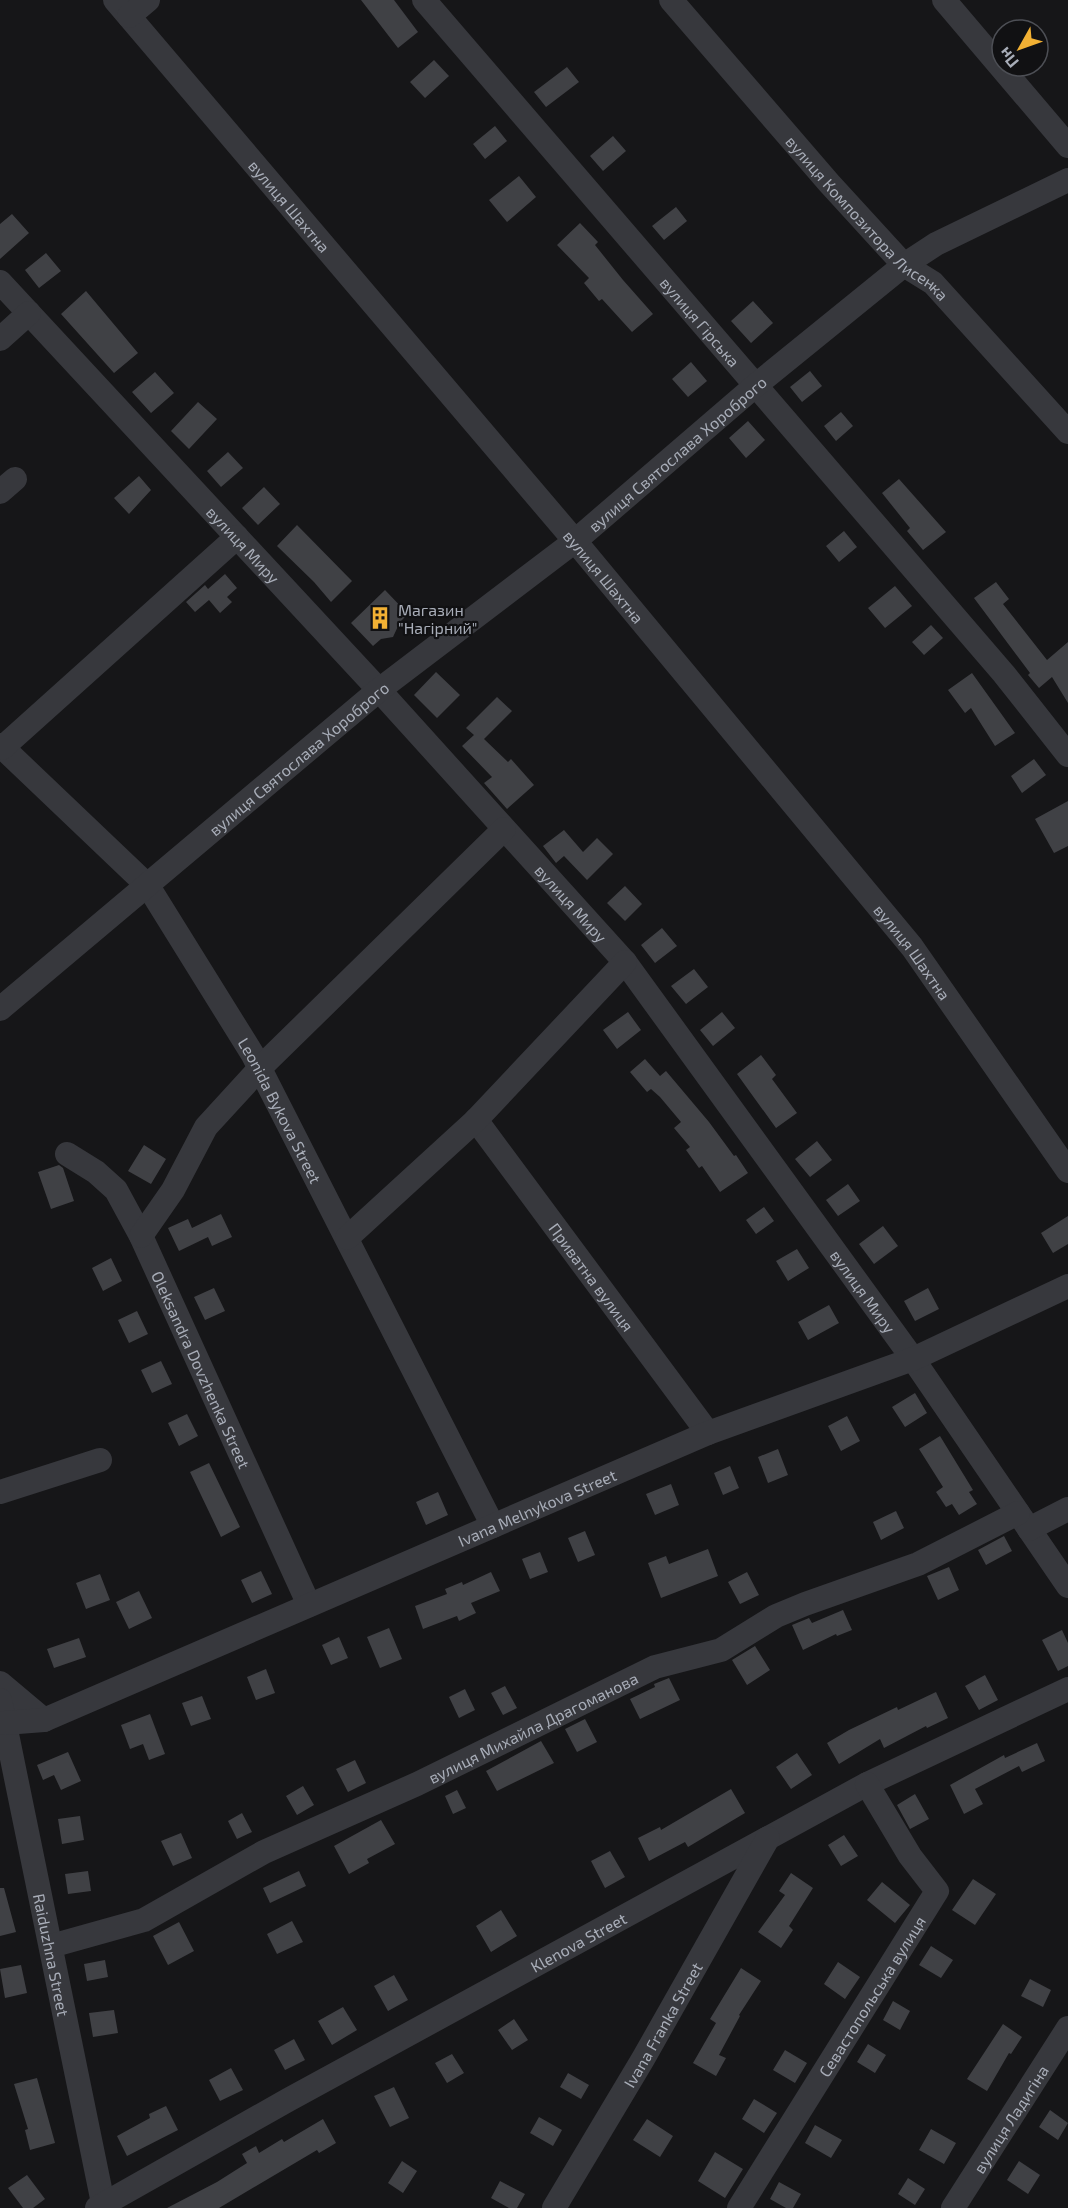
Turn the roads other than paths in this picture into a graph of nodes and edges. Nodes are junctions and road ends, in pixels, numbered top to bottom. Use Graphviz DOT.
graph roads {
  1 [pos="148,0"];
  2 [pos="424,0"];
  3 [pos="670,0"];
  4 [pos="944,0"];
  5 [pos="122,8"];
  6 [pos="1068,146"];
  7 [pos="1068,180"];
  8 [pos="904,265"];
  9 [pos="0,282"];
  10 [pos="29,313"];
  11 [pos="0,339"];
  12 [pos="755,386"];
  13 [pos="1068,432"];
  14 [pos="237,537"];
  15 [pos="575,541"];
  16 [pos="379,690"];
  17 [pos="1,746"];
  18 [pos="1068,755"];
  19 [pos="504,829"];
  20 [pos="148,886"];
  21 [pos="625,962"];
  22 [pos="0,1009"];
  23 [pos="260,1068"];
  24 [pos="476,1120"];
  25 [pos="67,1154"];
  26 [pos="1068,1171"];
  27 [pos="141,1236"];
  28 [pos="347,1238"];
  29 [pos="1068,1286"];
  30 [pos="914,1359"];
  31 [pos="708,1433"];
  32 [pos="100,1460"];
  33 [pos="0,1492"];
  34 [pos="1068,1509"];
  35 [pos="1024,1521"];
  36 [pos="493,1526"];
  37 [pos="1068,1586"];
  38 [pos="309,1605"];
  39 [pos="0,1683"];
  40 [pos="1068,1689"];
  41 [pos="2,1714"];
  42 [pos="44,1720"];
  43 [pos="867,1784"];
  44 [pos="768,1839"];
  45 [pos="51,1946"];
  46 [pos="1068,2028"];
  47 [pos="102,2206"];
  48 [pos="554,2208"];
  49 [pos="739,2208"];
  50 [pos="953,2208"];
  1 -- 5 [label="street"];
  2 -- 12 [label="street, вулиця Гірська"];
  3 -- 8 [label="street, вулиця Композитора Лисенка"];
  4 -- 6 [label="street"];
  5 -- 15 [label="street, вулиця Шахтна"];
  7 -- 8 [label="street, вулиця Святослава Хороброго"];
  8 -- 12 [label="street, вулиця Святослава Хороброго"];
  8 -- 13 [label="street, вулиця Композитора Лисенка"];
  9 -- 10 [label="street, вулиця Миру"];
  10 -- 11 [label="street"];
  10 -- 14 [label="street, вулиця Миру"];
  12 -- 15 [label="street, вулиця Святослава Хороброго"];
  12 -- 18 [label="street, вулиця Гірська"];
  14 -- 16 [label="street, вулиця Миру"];
  14 -- 17 [label="street"];
  15 -- 16 [label="street, вулиця Святослава Хороброго"];
  15 -- 26 [label="street, вулиця Шахтна"];
  16 -- 19 [label="street, вулиця Миру"];
  16 -- 20 [label="street, вулиця Святослава Хороброго"];
  17 -- 20 [label="street, Leonida Bykova Street"];
  19 -- 21 [label="street, вулиця Миру"];
  19 -- 23 [label="street"];
  20 -- 22 [label="street, вулиця Святослава Хороброго"];
  20 -- 23 [label="street, Leonida Bykova Street"];
  21 -- 24 [label="street"];
  21 -- 30 [label="street, вулиця Миру"];
  23 -- 27 [label="street"];
  23 -- 28 [label="street, Leonida Bykova Street"];
  24 -- 28 [label="street"];
  24 -- 31 [label="street, Приватна вулиця"];
  25 -- 27 [label="street, Oleksandra Dovzhenka Street"];
  27 -- 38 [label="street, Oleksandra Dovzhenka Street"];
  28 -- 36 [label="street, Leonida Bykova Street"];
  29 -- 30 [label="street, Ivana Melnykova Street"];
  30 -- 31 [label="street, Ivana Melnykova Street"];
  30 -- 35 [label="street, вулиця Миру"];
  31 -- 36 [label="street, Ivana Melnykova Street"];
  32 -- 33 [label="street"];
  34 -- 35 [label="street, вулиця Михайла Драгоманова"];
  35 -- 37 [label="street, вулиця Миру"];
  35 -- 45 [label="street, вулиця Михайла Драгоманова"];
  36 -- 38 [label="street, Ivana Melnykova Street"];
  38 -- 42 [label="street, Ivana Melnykova Street"];
  39 -- 42 [label="street"];
  40 -- 43 [label="street, Klenova Street"];
  41 -- 42 [label="street, Ivana Melnykova Street"];
  41 -- 45 [label="street, Raiduzhna Street"];
  43 -- 44 [label="street, Klenova Street"];
  43 -- 49 [label="street, Севастопольська вулиця"];
  44 -- 47 [label="street, Klenova Street"];
  44 -- 48 [label="street, Ivana Franka Street"];
  45 -- 47 [label="street, Raiduzhna Street"];
  46 -- 50 [label="street, вулиця Ладигіна"];
}
